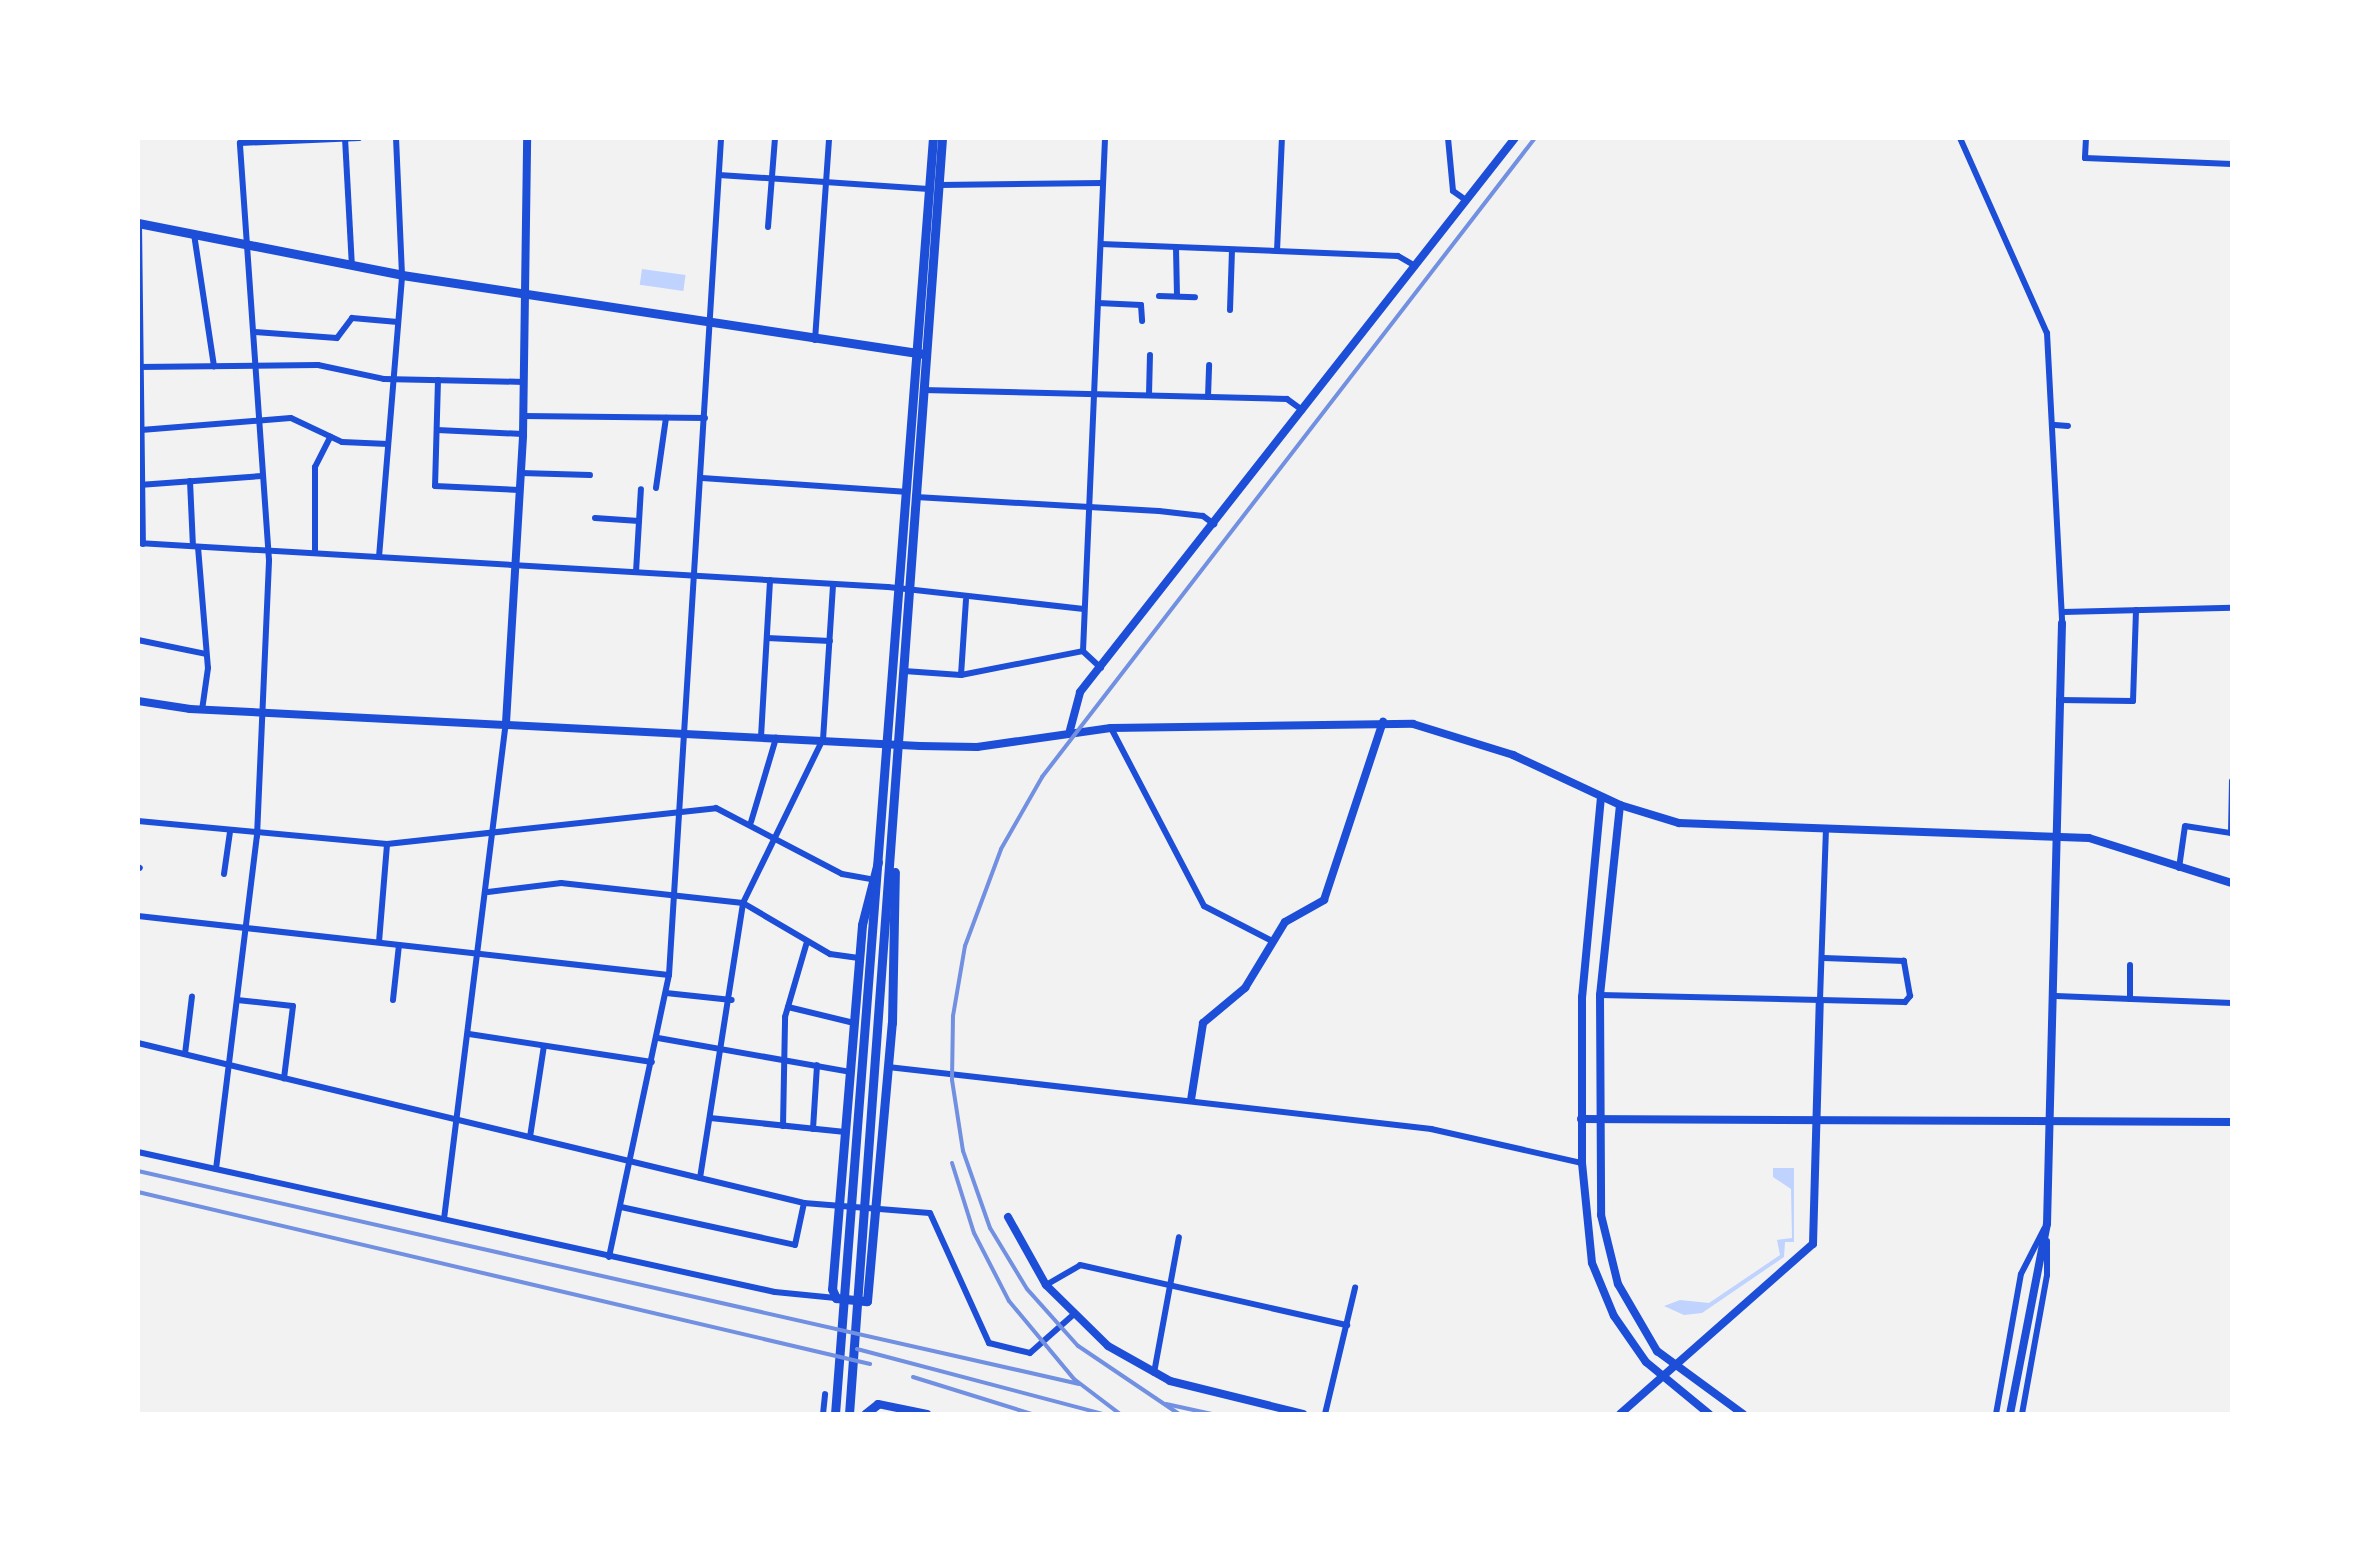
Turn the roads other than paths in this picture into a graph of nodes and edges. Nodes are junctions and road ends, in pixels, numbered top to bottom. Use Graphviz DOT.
graph roads {
  1 [pos="314,138"];
  2 [pos="345,138"];
  3 [pos="359,138"];
  4 [pos="396,138"];
  5 [pos="528,138"];
  6 [pos="721,138"];
  7 [pos="775,138"];
  8 [pos="829,138"];
  9 [pos="933,138"];
  10 [pos="942,138"];
  11 [pos="1105,138"];
  12 [pos="1282,138"];
  13 [pos="1448,138"];
  14 [pos="1515,138"];
  15 [pos="1960,138"];
  16 [pos="2086,138"];
  17 [pos="2232,164"];
  18 [pos="719,175"];
  19 [pos="771,179"];
  20 [pos="826,183"];
  21 [pos="1103,183"];
  22 [pos="934,187"];
  23 [pos="1466,200"];
  24 [pos="138,224"];
  25 [pos="768,227"];
  26 [pos="194,234"];
  27 [pos="246,244"];
  28 [pos="1101,244"];
  29 [pos="1176,248"];
  30 [pos="1232,250"];
  31 [pos="1277,251"];
  32 [pos="352,266"];
  33 [pos="1415,266"];
  34 [pos="402,275"];
  35 [pos="525,294"];
  36 [pos="1159,296"];
  37 [pos="1177,296"];
  38 [pos="1195,297"];
  39 [pos="1098,303"];
  40 [pos="138,306"];
  41 [pos="1230,310"];
  42 [pos="1142,321"];
  43 [pos="398,322"];
  44 [pos="711,323"];
  45 [pos="255,332"];
  46 [pos="815,340"];
  47 [pos="922,354"];
  48 [pos="1150,355"];
  49 [pos="1210,365"];
  50 [pos="214,366"];
  51 [pos="256,366"];
  52 [pos="139,367"];
  53 [pos="394,378"];
  54 [pos="438,380"];
  55 [pos="524,382"];
  56 [pos="920,389"];
  57 [pos="1094,394"];
  58 [pos="1149,395"];
  59 [pos="1208,397"];
  60 [pos="1303,410"];
  61 [pos="523,416"];
  62 [pos="666,418"];
  63 [pos="706,418"];
  64 [pos="258,422"];
  65 [pos="2054,425"];
  66 [pos="2068,426"];
  67 [pos="139,430"];
  68 [pos="436,430"];
  69 [pos="523,434"];
  70 [pos="330,437"];
  71 [pos="388,444"];
  72 [pos="521,473"];
  73 [pos="590,475"];
  74 [pos="262,476"];
  75 [pos="702,478"];
  76 [pos="190,481"];
  77 [pos="140,484"];
  78 [pos="656,488"];
  79 [pos="642,489"];
  80 [pos="520,490"];
  81 [pos="912,494"];
  82 [pos="1090,505"];
  83 [pos="595,518"];
  84 [pos="638,521"];
  85 [pos="1214,524"];
  86 [pos="140,543"];
  87 [pos="196,546"];
  88 [pos="268,550"];
  89 [pos="315,553"];
  90 [pos="379,557"];
  91 [pos="515,565"];
  92 [pos="636,572"];
  93 [pos="696,576"];
  94 [pos="770,580"];
  95 [pos="834,584"];
  96 [pos="899,588"];
  97 [pos="910,594"];
  98 [pos="966,600"];
  99 [pos="2232,608"];
  100 [pos="1084,609"];
  101 [pos="2136,610"];
  102 [pos="2063,612"];
  103 [pos="2062,623"];
  104 [pos="766,638"];
  105 [pos="138,640"];
  106 [pos="830,641"];
  107 [pos="1083,651"];
  108 [pos="206,654"];
  109 [pos="1101,669"];
  110 [pos="904,670"];
  111 [pos="961,675"];
  112 [pos="2059,700"];
  113 [pos="138,701"];
  114 [pos="202,710"];
  115 [pos="262,712"];
  116 [pos="1383,722"];
  117 [pos="506,723"];
  118 [pos="1111,728"];
  119 [pos="1070,730"];
  120 [pos="687,732"];
  121 [pos="761,737"];
  122 [pos="776,738"];
  123 [pos="823,740"];
  124 [pos="887,744"];
  125 [pos="901,744"];
  126 [pos="2232,780"];
  127 [pos="1601,797"];
  128 [pos="1620,805"];
  129 [pos="683,812"];
  130 [pos="138,821"];
  131 [pos="751,822"];
  132 [pos="1826,827"];
  133 [pos="496,831"];
  134 [pos="230,832"];
  135 [pos="776,835"];
  136 [pos="258,836"];
  137 [pos="2056,837"];
  138 [pos="387,844"];
  139 [pos="880,860"];
  140 [pos="893,860"];
  141 [pos="2179,868"];
  142 [pos="224,874"];
  143 [pos="870,879"];
  144 [pos="2232,883"];
  145 [pos="488,892"];
  146 [pos="676,896"];
  147 [pos="743,903"];
  148 [pos="138,916"];
  149 [pos="246,928"];
  150 [pos="1272,941"];
  151 [pos="807,942"];
  152 [pos="379,943"];
  153 [pos="400,945"];
  154 [pos="480,954"];
  155 [pos="859,958"];
  156 [pos="1824,958"];
  157 [pos="2130,965"];
  158 [pos="669,975"];
  159 [pos="666,993"];
  160 [pos="1600,995"];
  161 [pos="192,996"];
  162 [pos="2056,996"];
  163 [pos="2130,999"];
  164 [pos="238,1000"];
  165 [pos="393,1000"];
  166 [pos="732,1000"];
  167 [pos="1820,1000"];
  168 [pos="2232,1003"];
  169 [pos="788,1008"];
  170 [pos="854,1023"];
  171 [pos="469,1034"];
  172 [pos="658,1038"];
  173 [pos="138,1043"];
  174 [pos="544,1046"];
  175 [pos="724,1046"];
  176 [pos="184,1054"];
  177 [pos="784,1059"];
  178 [pos="652,1062"];
  179 [pos="230,1065"];
  180 [pos="817,1065"];
  181 [pos="888,1066"];
  182 [pos="850,1072"];
  183 [pos="284,1078"];
  184 [pos="1191,1100"];
  185 [pos="710,1118"];
  186 [pos="1581,1118"];
  187 [pos="1597,1118"];
  188 [pos="458,1120"];
  189 [pos="1816,1122"];
  190 [pos="2232,1122"];
  191 [pos="2050,1124"];
  192 [pos="783,1126"];
  193 [pos="813,1129"];
  194 [pos="845,1132"];
  195 [pos="530,1137"];
  196 [pos="138,1152"];
  197 [pos="632,1161"];
  198 [pos="1582,1163"];
  199 [pos="216,1169"];
  200 [pos="700,1178"];
  201 [pos="804,1203"];
  202 [pos="621,1207"];
  203 [pos="839,1208"];
  204 [pos="878,1210"];
  205 [pos="1008,1217"];
  206 [pos="444,1219"];
  207 [pos="2046,1224"];
  208 [pos="1179,1237"];
  209 [pos="609,1257"];
  210 [pos="1046,1285"];
  211 [pos="1170,1285"];
  212 [pos="1355,1288"];
  213 [pos="836,1298"];
  214 [pos="1073,1315"];
  215 [pos="1347,1325"];
  216 [pos="1673,1368"];
  217 [pos="1154,1374"];
  218 [pos="1661,1378"];
  219 [pos="824,1394"];
  220 [pos="878,1404"];
  221 [pos="823,1414"];
  222 [pos="835,1414"];
  223 [pos="849,1414"];
  224 [pos="865,1414"];
  225 [pos="927,1414"];
  226 [pos="1303,1414"];
  227 [pos="1325,1414"];
  228 [pos="1620,1414"];
  229 [pos="1709,1414"];
  230 [pos="1742,1414"];
  231 [pos="1996,1414"];
  232 [pos="2010,1414"];
  233 [pos="2022,1414"];
  1 -- 2 [label="street"];
  1 -- 27 [label="street"];
  2 -- 3 [label="street"];
  2 -- 32 [label="street"];
  4 -- 34 [label="street"];
  5 -- 35 [label="street"];
  6 -- 18 [label="street"];
  7 -- 19 [label="street"];
  8 -- 20 [label="street"];
  9 -- 22 [label="main road"];
  10 -- 22 [label="main road"];
  11 -- 21 [label="street"];
  12 -- 31 [label="street"];
  13 -- 23 [label="street"];
  14 -- 23 [label="street"];
  15 -- 65 [label="street"];
  16 -- 17 [label="street"];
  18 -- 19 [label="street"];
  18 -- 44 [label="street"];
  19 -- 20 [label="street"];
  19 -- 25 [label="street"];
  20 -- 22 [label="street"];
  20 -- 46 [label="street"];
  21 -- 22 [label="street"];
  21 -- 28 [label="street"];
  22 -- 47 [label="main road"];
  23 -- 33 [label="street"];
  24 -- 26 [label="main road"];
  24 -- 40 [label="street"];
  26 -- 27 [label="main road"];
  26 -- 50 [label="street"];
  27 -- 32 [label="main road"];
  27 -- 45 [label="street"];
  28 -- 29 [label="street"];
  28 -- 39 [label="street"];
  29 -- 30 [label="street"];
  29 -- 37 [label="street"];
  30 -- 31 [label="street"];
  30 -- 41 [label="street"];
  31 -- 33 [label="street"];
  32 -- 34 [label="main road"];
  33 -- 60 [label="street"];
  34 -- 35 [label="main road"];
  34 -- 43 [label="street"];
  35 -- 44 [label="main road"];
  35 -- 55 [label="street"];
  36 -- 37 [label="street"];
  37 -- 38 [label="street"];
  39 -- 42 [label="street"];
  39 -- 57 [label="street"];
  40 -- 52 [label="street"];
  43 -- 45 [label="street"];
  43 -- 53 [label="street"];
  44 -- 46 [label="main road"];
  44 -- 63 [label="street"];
  45 -- 51 [label="street"];
  46 -- 47 [label="main road"];
  47 -- 56 [label="main road"];
  48 -- 58 [label="street"];
  49 -- 59 [label="street"];
  50 -- 51 [label="street"];
  50 -- 52 [label="street"];
  51 -- 53 [label="street"];
  51 -- 64 [label="street"];
  52 -- 67 [label="street"];
  53 -- 54 [label="street"];
  53 -- 71 [label="street"];
  54 -- 55 [label="street"];
  54 -- 68 [label="street"];
  55 -- 61 [label="street"];
  56 -- 57 [label="street"];
  56 -- 81 [label="main road"];
  57 -- 58 [label="street"];
  57 -- 82 [label="street"];
  58 -- 59 [label="street"];
  59 -- 60 [label="street"];
  60 -- 85 [label="street"];
  61 -- 62 [label="street"];
  61 -- 69 [label="street"];
  62 -- 63 [label="street"];
  62 -- 78 [label="street"];
  63 -- 75 [label="street"];
  64 -- 67 [label="street"];
  64 -- 70 [label="street"];
  64 -- 74 [label="street"];
  65 -- 66 [label="street"];
  65 -- 102 [label="street"];
  67 -- 77 [label="street"];
  68 -- 69 [label="street"];
  68 -- 80 [label="street"];
  69 -- 72 [label="street"];
  70 -- 71 [label="street"];
  70 -- 89 [label="street"];
  71 -- 90 [label="street"];
  72 -- 73 [label="street"];
  72 -- 80 [label="street"];
  74 -- 76 [label="street"];
  74 -- 88 [label="street"];
  75 -- 81 [label="street"];
  75 -- 93 [label="street"];
  76 -- 77 [label="street"];
  76 -- 87 [label="street"];
  77 -- 86 [label="street"];
  79 -- 84 [label="street"];
  80 -- 91 [label="street"];
  81 -- 82 [label="street"];
  81 -- 96 [label="main road"];
  81 -- 97 [label="main road"];
  82 -- 85 [label="street"];
  82 -- 100 [label="street"];
  83 -- 84 [label="street"];
  84 -- 92 [label="street"];
  85 -- 109 [label="street"];
  86 -- 87 [label="street"];
  87 -- 88 [label="street"];
  87 -- 108 [label="street"];
  88 -- 89 [label="street"];
  88 -- 115 [label="street"];
  89 -- 90 [label="street"];
  90 -- 91 [label="street"];
  91 -- 92 [label="street"];
  91 -- 117 [label="street"];
  92 -- 93 [label="street"];
  93 -- 94 [label="street"];
  93 -- 120 [label="street"];
  94 -- 95 [label="street"];
  94 -- 104 [label="street"];
  95 -- 96 [label="street"];
  95 -- 106 [label="street"];
  96 -- 97 [label="street"];
  96 -- 124 [label="main road"];
  97 -- 98 [label="street"];
  97 -- 110 [label="main road"];
  98 -- 100 [label="street"];
  98 -- 111 [label="street"];
  99 -- 101 [label="street"];
  100 -- 107 [label="street"];
  101 -- 102 [label="street"];
  101 -- 112 [label="street"];
  102 -- 103 [label="street"];
  103 -- 112 [label="street"];
  104 -- 106 [label="street"];
  104 -- 121 [label="street"];
  105 -- 108 [label="street"];
  106 -- 123 [label="street"];
  107 -- 109 [label="street"];
  107 -- 111 [label="street"];
  108 -- 114 [label="street"];
  109 -- 119 [label="street"];
  110 -- 111 [label="street"];
  110 -- 125 [label="main road"];
  112 -- 137 [label="street"];
  113 -- 114 [label="street"];
  114 -- 115 [label="street"];
  115 -- 117 [label="street"];
  115 -- 136 [label="street"];
  116 -- 118 [label="street"];
  116 -- 127 [label="street"];
  116 -- 150 [label="street"];
  117 -- 120 [label="street"];
  117 -- 133 [label="street"];
  118 -- 119 [label="street"];
  118 -- 150 [label="street"];
  119 -- 125 [label="street"];
  120 -- 121 [label="street"];
  120 -- 129 [label="street"];
  121 -- 122 [label="street"];
  122 -- 123 [label="street"];
  122 -- 131 [label="street"];
  123 -- 124 [label="street"];
  123 -- 135 [label="street"];
  124 -- 125 [label="street"];
  124 -- 139 [label="main road"];
  125 -- 140 [label="main road"];
  126 -- 141 [label="street"];
  127 -- 128 [label="street"];
  127 -- 186 [label="street"];
  128 -- 132 [label="street"];
  128 -- 160 [label="street"];
  129 -- 131 [label="street"];
  129 -- 133 [label="street"];
  129 -- 146 [label="street"];
  130 -- 134 [label="street"];
  131 -- 135 [label="street"];
  132 -- 137 [label="street"];
  132 -- 156 [label="street"];
  133 -- 138 [label="street"];
  133 -- 145 [label="street"];
  134 -- 136 [label="street"];
  134 -- 142 [label="street"];
  135 -- 143 [label="street"];
  135 -- 147 [label="street"];
  136 -- 138 [label="street"];
  136 -- 149 [label="street"];
  137 -- 141 [label="street"];
  137 -- 162 [label="street"];
  138 -- 152 [label="street"];
  139 -- 143 [label="main road"];
  139 -- 222 [label="main road"];
  140 -- 181 [label="main road"];
  140 -- 223 [label="main road"];
  141 -- 144 [label="street"];
  143 -- 155 [label="main road"];
  145 -- 146 [label="street"];
  145 -- 154 [label="street"];
  146 -- 147 [label="street"];
  146 -- 158 [label="street"];
  147 -- 151 [label="street"];
  147 -- 166 [label="street"];
  148 -- 149 [label="street"];
  149 -- 152 [label="street"];
  149 -- 164 [label="street"];
  150 -- 184 [label="street"];
  151 -- 155 [label="street"];
  151 -- 169 [label="street"];
  152 -- 153 [label="street"];
  153 -- 154 [label="street"];
  153 -- 165 [label="street"];
  154 -- 158 [label="street"];
  154 -- 171 [label="street"];
  155 -- 170 [label="main road"];
  156 -- 167 [label="street"];
  156 -- 167 [label="street"];
  157 -- 163 [label="street"];
  158 -- 159 [label="street"];
  159 -- 166 [label="street"];
  159 -- 172 [label="street"];
  160 -- 167 [label="street"];
  160 -- 187 [label="street"];
  161 -- 176 [label="street"];
  162 -- 163 [label="street"];
  162 -- 191 [label="street"];
  163 -- 168 [label="street"];
  164 -- 179 [label="street"];
  164 -- 183 [label="street"];
  166 -- 175 [label="street"];
  167 -- 189 [label="street"];
  169 -- 170 [label="street"];
  169 -- 177 [label="street"];
  170 -- 182 [label="main road"];
  171 -- 174 [label="street"];
  171 -- 188 [label="street"];
  172 -- 175 [label="street"];
  172 -- 178 [label="street"];
  173 -- 176 [label="street"];
  174 -- 178 [label="street"];
  174 -- 195 [label="street"];
  175 -- 177 [label="street"];
  175 -- 185 [label="street"];
  176 -- 179 [label="street"];
  177 -- 180 [label="street"];
  177 -- 192 [label="street"];
  178 -- 197 [label="street"];
  179 -- 183 [label="street"];
  179 -- 199 [label="street"];
  180 -- 182 [label="street"];
  180 -- 193 [label="street"];
  181 -- 184 [label="street"];
  181 -- 204 [label="main road"];
  182 -- 194 [label="main road"];
  183 -- 188 [label="street"];
  184 -- 198 [label="street"];
  185 -- 192 [label="street"];
  185 -- 200 [label="street"];
  186 -- 187 [label="street"];
  186 -- 198 [label="street"];
  187 -- 189 [label="street"];
  187 -- 216 [label="street"];
  188 -- 195 [label="street"];
  188 -- 206 [label="street"];
  189 -- 191 [label="street"];
  189 -- 216 [label="street"];
  190 -- 191 [label="street"];
  191 -- 207 [label="street"];
  192 -- 193 [label="street"];
  193 -- 194 [label="street"];
  194 -- 203 [label="main road"];
  195 -- 197 [label="street"];
  196 -- 199 [label="street"];
  197 -- 200 [label="street"];
  197 -- 202 [label="street"];
  198 -- 218 [label="street"];
  199 -- 206 [label="street"];
  200 -- 201 [label="street"];
  201 -- 202 [label="street"];
  201 -- 203 [label="street"];
  202 -- 209 [label="street"];
  203 -- 204 [label="street"];
  203 -- 213 [label="main road"];
  204 -- 213 [label="main road"];
  204 -- 214 [label="street"];
  205 -- 210 [label="street"];
  206 -- 209 [label="street"];
  207 -- 231 [label="street"];
  207 -- 232 [label="street"];
  207 -- 233 [label="street"];
  208 -- 211 [label="street"];
  209 -- 213 [label="street"];
  210 -- 211 [label="street"];
  210 -- 214 [label="street"];
  211 -- 215 [label="street"];
  211 -- 217 [label="street"];
  212 -- 215 [label="street"];
  214 -- 217 [label="street"];
  215 -- 227 [label="street"];
  216 -- 218 [label="street"];
  216 -- 230 [label="street"];
  217 -- 226 [label="street"];
  218 -- 228 [label="street"];
  218 -- 229 [label="street"];
  219 -- 221 [label="street"];
  220 -- 224 [label="main road"];
  220 -- 225 [label="street"];
}
